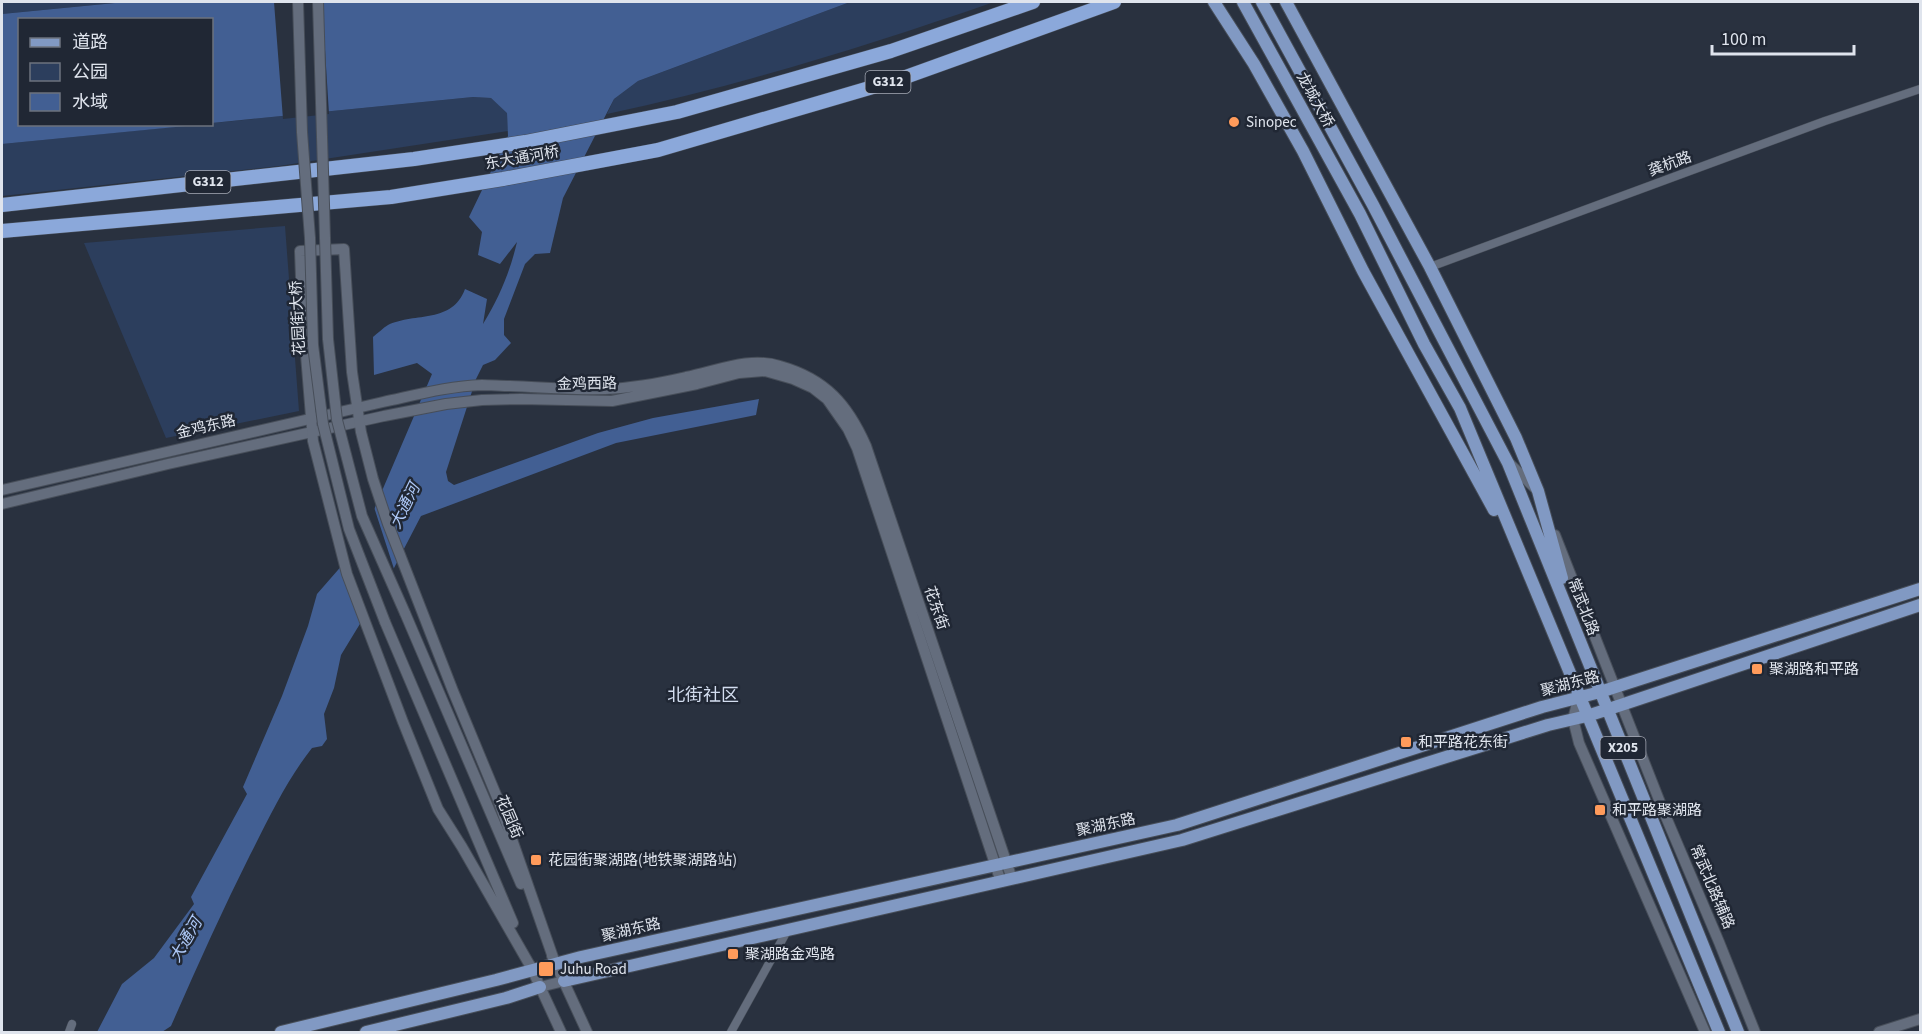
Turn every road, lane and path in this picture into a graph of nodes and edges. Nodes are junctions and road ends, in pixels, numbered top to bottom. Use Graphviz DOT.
graph roads {
  1 [pos="298,2"];
  2 [pos="318,2"];
  3 [pos="1033,2"];
  4 [pos="1114,2"];
  5 [pos="1214,2"];
  6 [pos="1243,2"];
  7 [pos="1262,2"];
  8 [pos="1286,2"];
  9 [pos="1920,89"];
  10 [pos="2,205"];
  11 [pos="1373,205"];
  12 [pos="2,231"];
  13 [pos="1430,267"];
  14 [pos="795,375"];
  15 [pos="418,395"];
  16 [pos="357,408"];
  17 [pos="413,410"];
  18 [pos="310,419"];
  19 [pos="359,421"];
  20 [pos="312,432"];
  21 [pos="1508,463"];
  22 [pos="2,490"];
  23 [pos="1538,491"];
  24 [pos="2,504"];
  25 [pos="1521,561"];
  26 [pos="1920,589"];
  27 [pos="1920,606"];
  28 [pos="405,614"];
  29 [pos="1581,643"];
  30 [pos="1615,687"];
  31 [pos="1600,692"];
  32 [pos="1579,696"];
  33 [pos="1621,705"];
  34 [pos="1607,710"];
  35 [pos="1587,716"];
  36 [pos="1573,719"];
  37 [pos="1000,863"];
  38 [pos="1006,881"];
  39 [pos="787,931"];
  40 [pos="555,963"];
  41 [pos="532,969"];
  42 [pos="564,981"];
  43 [pos="540,987"];
  44 [pos="1920,1019"];
  45 [pos="281,1032"];
  46 [pos="366,1032"];
  47 [pos="561,1032"];
  48 [pos="587,1032"];
  49 [pos="731,1032"];
  50 [pos="1705,1032"];
  51 [pos="1719,1032"];
  52 [pos="1738,1032"];
  53 [pos="1755,1032"];
  54 [pos="1879,1032"];
  1 -- 41 [label="main road, 花园街大桥, bridge"];
  2 -- 28 [label="main road, 花园街大桥, bridge"];
  3 -- 10 [label="highway, 东大通河桥 / G312"];
  4 -- 12 [label="highway, 东大通河桥 / G312"];
  5 -- 25 [label="main road"];
  6 -- 25 [label="main road, 龙城大桥 / X205"];
  7 -- 11 [label="main road, 龙城大桥"];
  8 -- 13 [label="main road"];
  9 -- 13 [label="street, 龚杭路"];
  11 -- 21 [label="main road, 常武北路 / X205"];
  13 -- 23 [label="main road"];
  14 -- 15 [label="main road, 金鸡西路"];
  14 -- 17 [label="main road, 金鸡西路"];
  14 -- 37 [label="main road, 花东街"];
  15 -- 16 [label="main road, 金鸡东路"];
  16 -- 18 [label="main road, 金鸡东路"];
  16 -- 18 [label="main road"];
  16 -- 19 [label="main road"];
  17 -- 19 [label="main road, 金鸡东路"];
  18 -- 20 [label="main road"];
  18 -- 22 [label="main road, 金鸡东路"];
  19 -- 20 [label="main road, 金鸡东路"];
  19 -- 40 [label="main road"];
  20 -- 24 [label="main road, 金鸡东路"];
  20 -- 41 [label="main road"];
  21 -- 23 [label="main road, 常武北路辅路"];
  21 -- 29 [label="main road, 常武北路 / X205"];
  23 -- 29 [label="main road"];
  23 -- 30 [label="main road, 常武北路辅路"];
  25 -- 32 [label="main road, X205"];
  26 -- 30 [label="main road, 聚湖东路"];
  27 -- 33 [label="main road"];
  28 -- 40 [label="main road, 花园街"];
  29 -- 31 [label="main road, 常武北路 / X205"];
  30 -- 31 [label="main road, 聚湖东路"];
  30 -- 33 [label="main road, 常武北路辅路"];
  31 -- 32 [label="main road, 聚湖东路"];
  31 -- 34 [label="main road, 常武北路 / X205"];
  32 -- 35 [label="main road, X205"];
  32 -- 36 [label="main road"];
  32 -- 37 [label="main road, 聚湖东路"];
  33 -- 34 [label="main road"];
  33 -- 53 [label="main road, 常武北路辅路"];
  34 -- 35 [label="main road"];
  34 -- 52 [label="main road, 常武北路 / X205"];
  35 -- 36 [label="main road"];
  35 -- 51 [label="main road, X205"];
  36 -- 38 [label="main road"];
  36 -- 50 [label="main road"];
  37 -- 38 [label="main road, 花东街"];
  37 -- 40 [label="main road, 聚湖东路"];
  38 -- 39 [label="main road"];
  39 -- 42 [label="main road"];
  39 -- 49 [label="street"];
  40 -- 41 [label="main road, 聚湖东路"];
  40 -- 42 [label="main road, 花园街"];
  41 -- 43 [label="main road"];
  41 -- 45 [label="main road, 聚湖东路"];
  42 -- 43 [label="main road"];
  42 -- 48 [label="main road, 花园街"];
  43 -- 46 [label="main road"];
  43 -- 47 [label="main road"];
  44 -- 54 [label="main road"];
}
